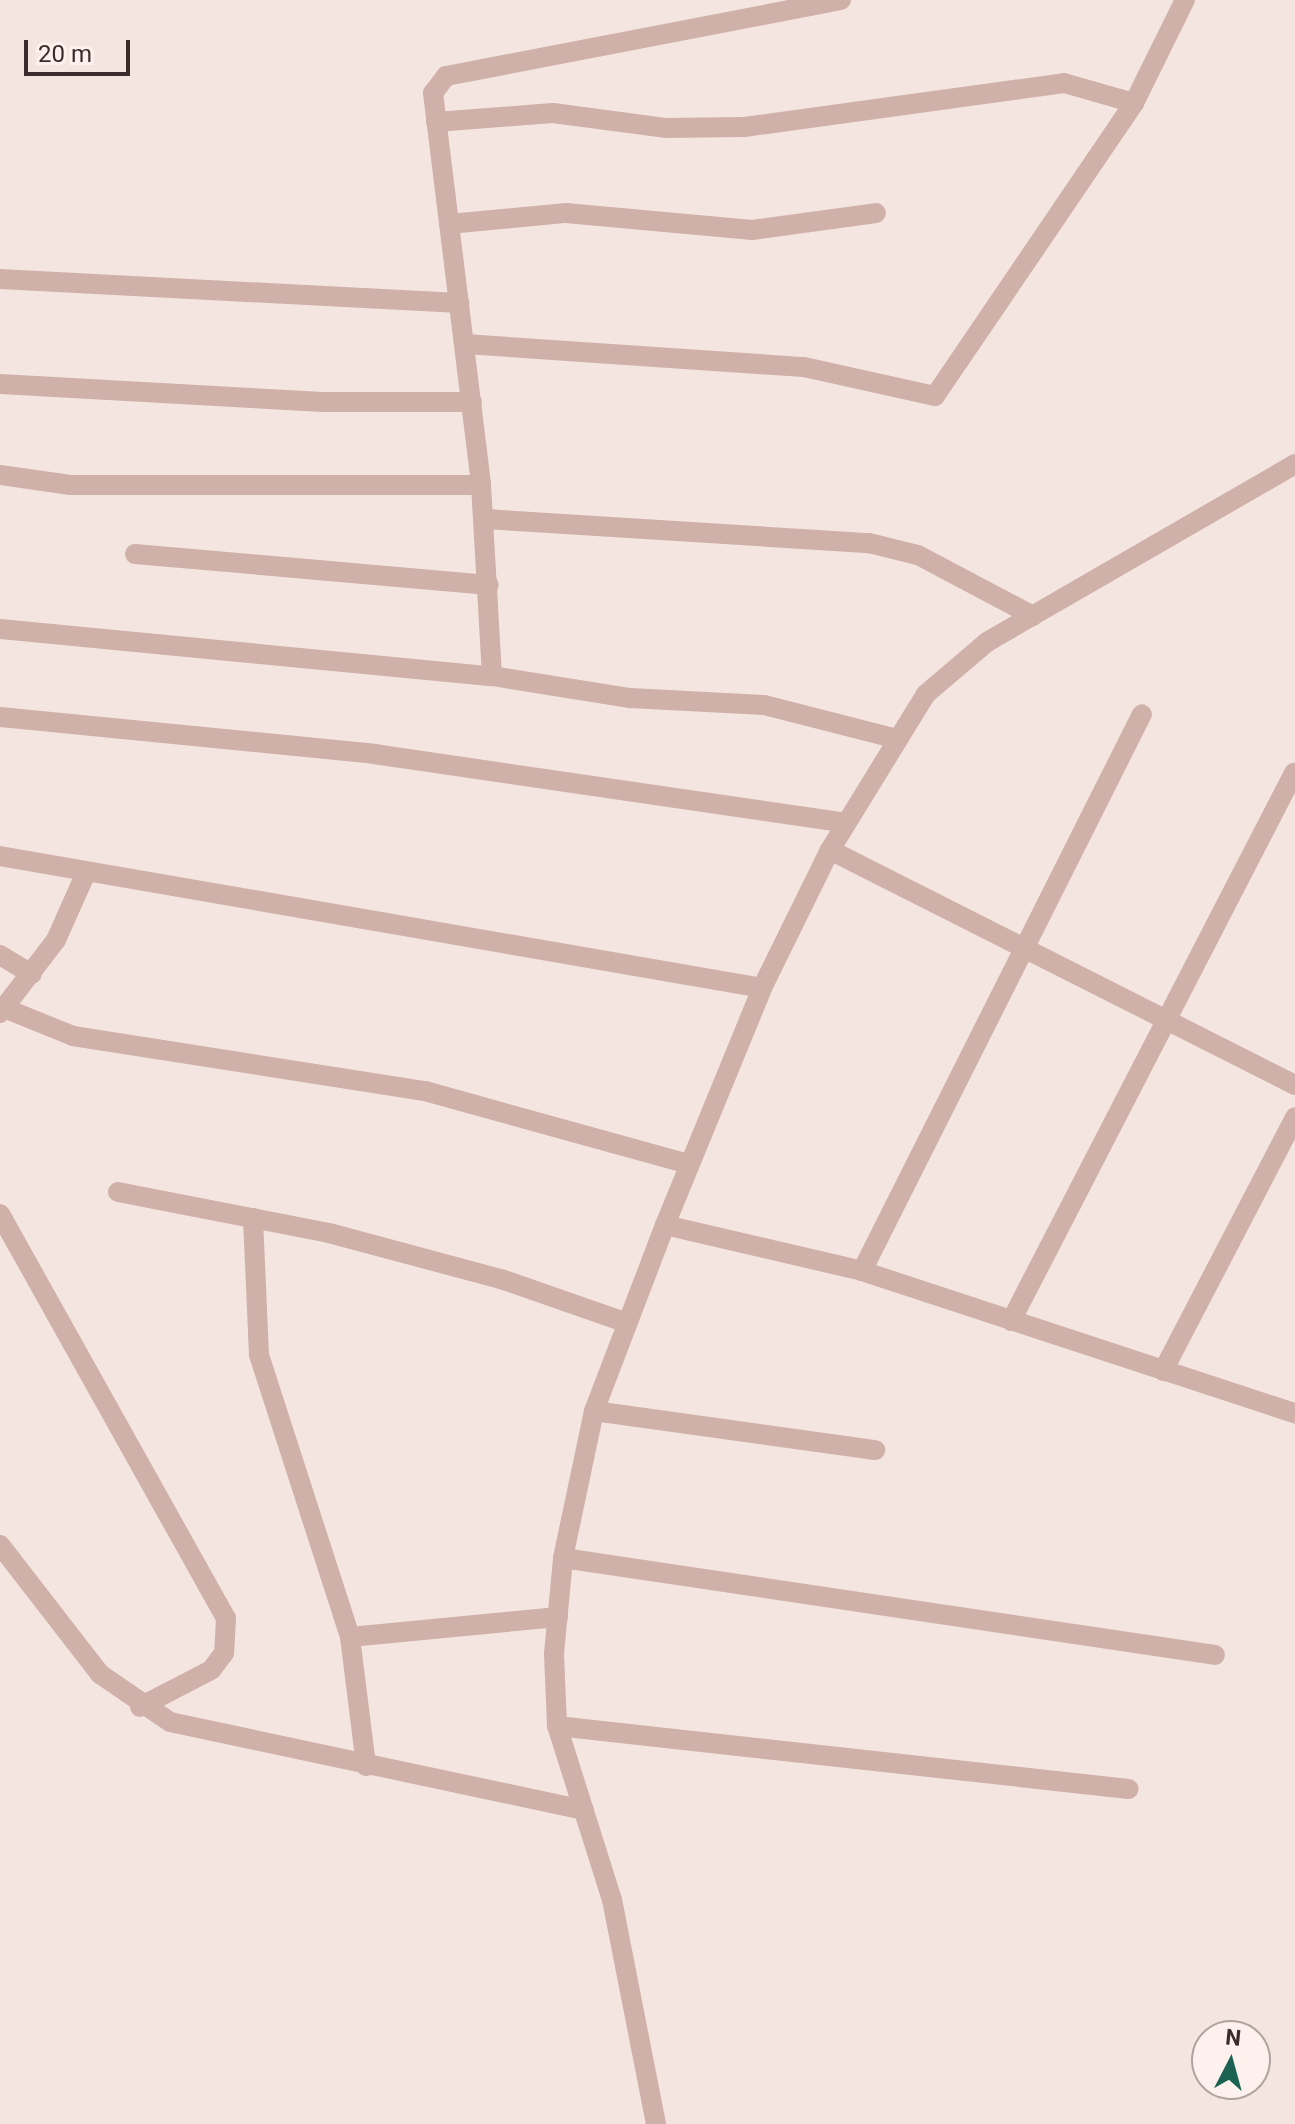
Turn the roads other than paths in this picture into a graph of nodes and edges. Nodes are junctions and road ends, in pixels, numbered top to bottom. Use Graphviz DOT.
graph roads {
  1 [pos="841,0"];
  2 [pos="1185,0"];
  3 [pos="1134,103"];
  4 [pos="436,122"];
  5 [pos="876,213"];
  6 [pos="449,224"];
  7 [pos="0,279"];
  8 [pos="459,303"];
  9 [pos="465,344"];
  10 [pos="0,384"];
  11 [pos="472,402"];
  12 [pos="1295,464"];
  13 [pos="0,475"];
  14 [pos="481,485"];
  15 [pos="485,519"];
  16 [pos="135,554"];
  17 [pos="489,585"];
  18 [pos="1033,616"];
  19 [pos="0,629"];
  20 [pos="492,676"];
  21 [pos="1142,714"];
  22 [pos="0,717"];
  23 [pos="893,738"];
  24 [pos="1294,773"];
  25 [pos="845,823"];
  26 [pos="830,850"];
  27 [pos="0,856"];
  28 [pos="85,875"];
  29 [pos="1023,948"];
  30 [pos="0,955"];
  31 [pos="32,974"];
  32 [pos="762,988"];
  33 [pos="2,1010"];
  34 [pos="1166,1019"];
  35 [pos="1295,1085"];
  36 [pos="1295,1117"];
  37 [pos="689,1164"];
  38 [pos="118,1192"];
  39 [pos="0,1214"];
  40 [pos="253,1218"];
  41 [pos="665,1225"];
  42 [pos="862,1271"];
  43 [pos="1011,1321"];
  44 [pos="627,1323"];
  45 [pos="1163,1371"];
  46 [pos="594,1411"];
  47 [pos="1295,1413"];
  48 [pos="875,1450"];
  49 [pos="0,1545"];
  50 [pos="563,1558"];
  51 [pos="558,1617"];
  52 [pos="350,1637"];
  53 [pos="1215,1655"];
  54 [pos="140,1707"];
  55 [pos="557,1726"];
  56 [pos="366,1766"];
  57 [pos="1129,1789"];
  58 [pos="584,1810"];
  59 [pos="656,2124"];
  1 -- 4 [label="street"];
  2 -- 3 [label="street"];
  3 -- 4 [label="street"];
  3 -- 9 [label="street"];
  4 -- 6 [label="street"];
  5 -- 6 [label="street"];
  6 -- 8 [label="street"];
  7 -- 8 [label="street"];
  8 -- 9 [label="street"];
  9 -- 11 [label="street"];
  10 -- 11 [label="street"];
  11 -- 14 [label="street"];
  12 -- 18 [label="street"];
  13 -- 14 [label="street"];
  14 -- 15 [label="street"];
  15 -- 17 [label="street"];
  15 -- 18 [label="street"];
  16 -- 17 [label="street"];
  17 -- 20 [label="street"];
  18 -- 23 [label="street"];
  19 -- 20 [label="street"];
  20 -- 23 [label="street"];
  21 -- 29 [label="street"];
  22 -- 25 [label="street"];
  23 -- 25 [label="street"];
  24 -- 34 [label="street"];
  25 -- 26 [label="street"];
  26 -- 29 [label="street"];
  26 -- 32 [label="street"];
  27 -- 28 [label="street"];
  28 -- 31 [label="street"];
  28 -- 32 [label="street"];
  29 -- 34 [label="street"];
  29 -- 42 [label="street"];
  30 -- 31 [label="street"];
  31 -- 33 [label="street"];
  32 -- 37 [label="street"];
  33 -- 37 [label="street"];
  34 -- 35 [label="street"];
  34 -- 43 [label="street"];
  36 -- 45 [label="street"];
  37 -- 41 [label="street"];
  38 -- 40 [label="street"];
  39 -- 54 [label="street"];
  40 -- 44 [label="street"];
  40 -- 52 [label="street"];
  41 -- 42 [label="street"];
  41 -- 44 [label="street"];
  42 -- 43 [label="street"];
  43 -- 45 [label="street"];
  44 -- 46 [label="street"];
  45 -- 47 [label="street"];
  46 -- 48 [label="street"];
  46 -- 50 [label="street"];
  49 -- 54 [label="street"];
  50 -- 51 [label="street"];
  50 -- 53 [label="street"];
  51 -- 52 [label="street"];
  51 -- 55 [label="street"];
  52 -- 56 [label="street"];
  54 -- 56 [label="street"];
  55 -- 57 [label="street"];
  55 -- 58 [label="street"];
  56 -- 58 [label="street"];
  58 -- 59 [label="street"];
}
